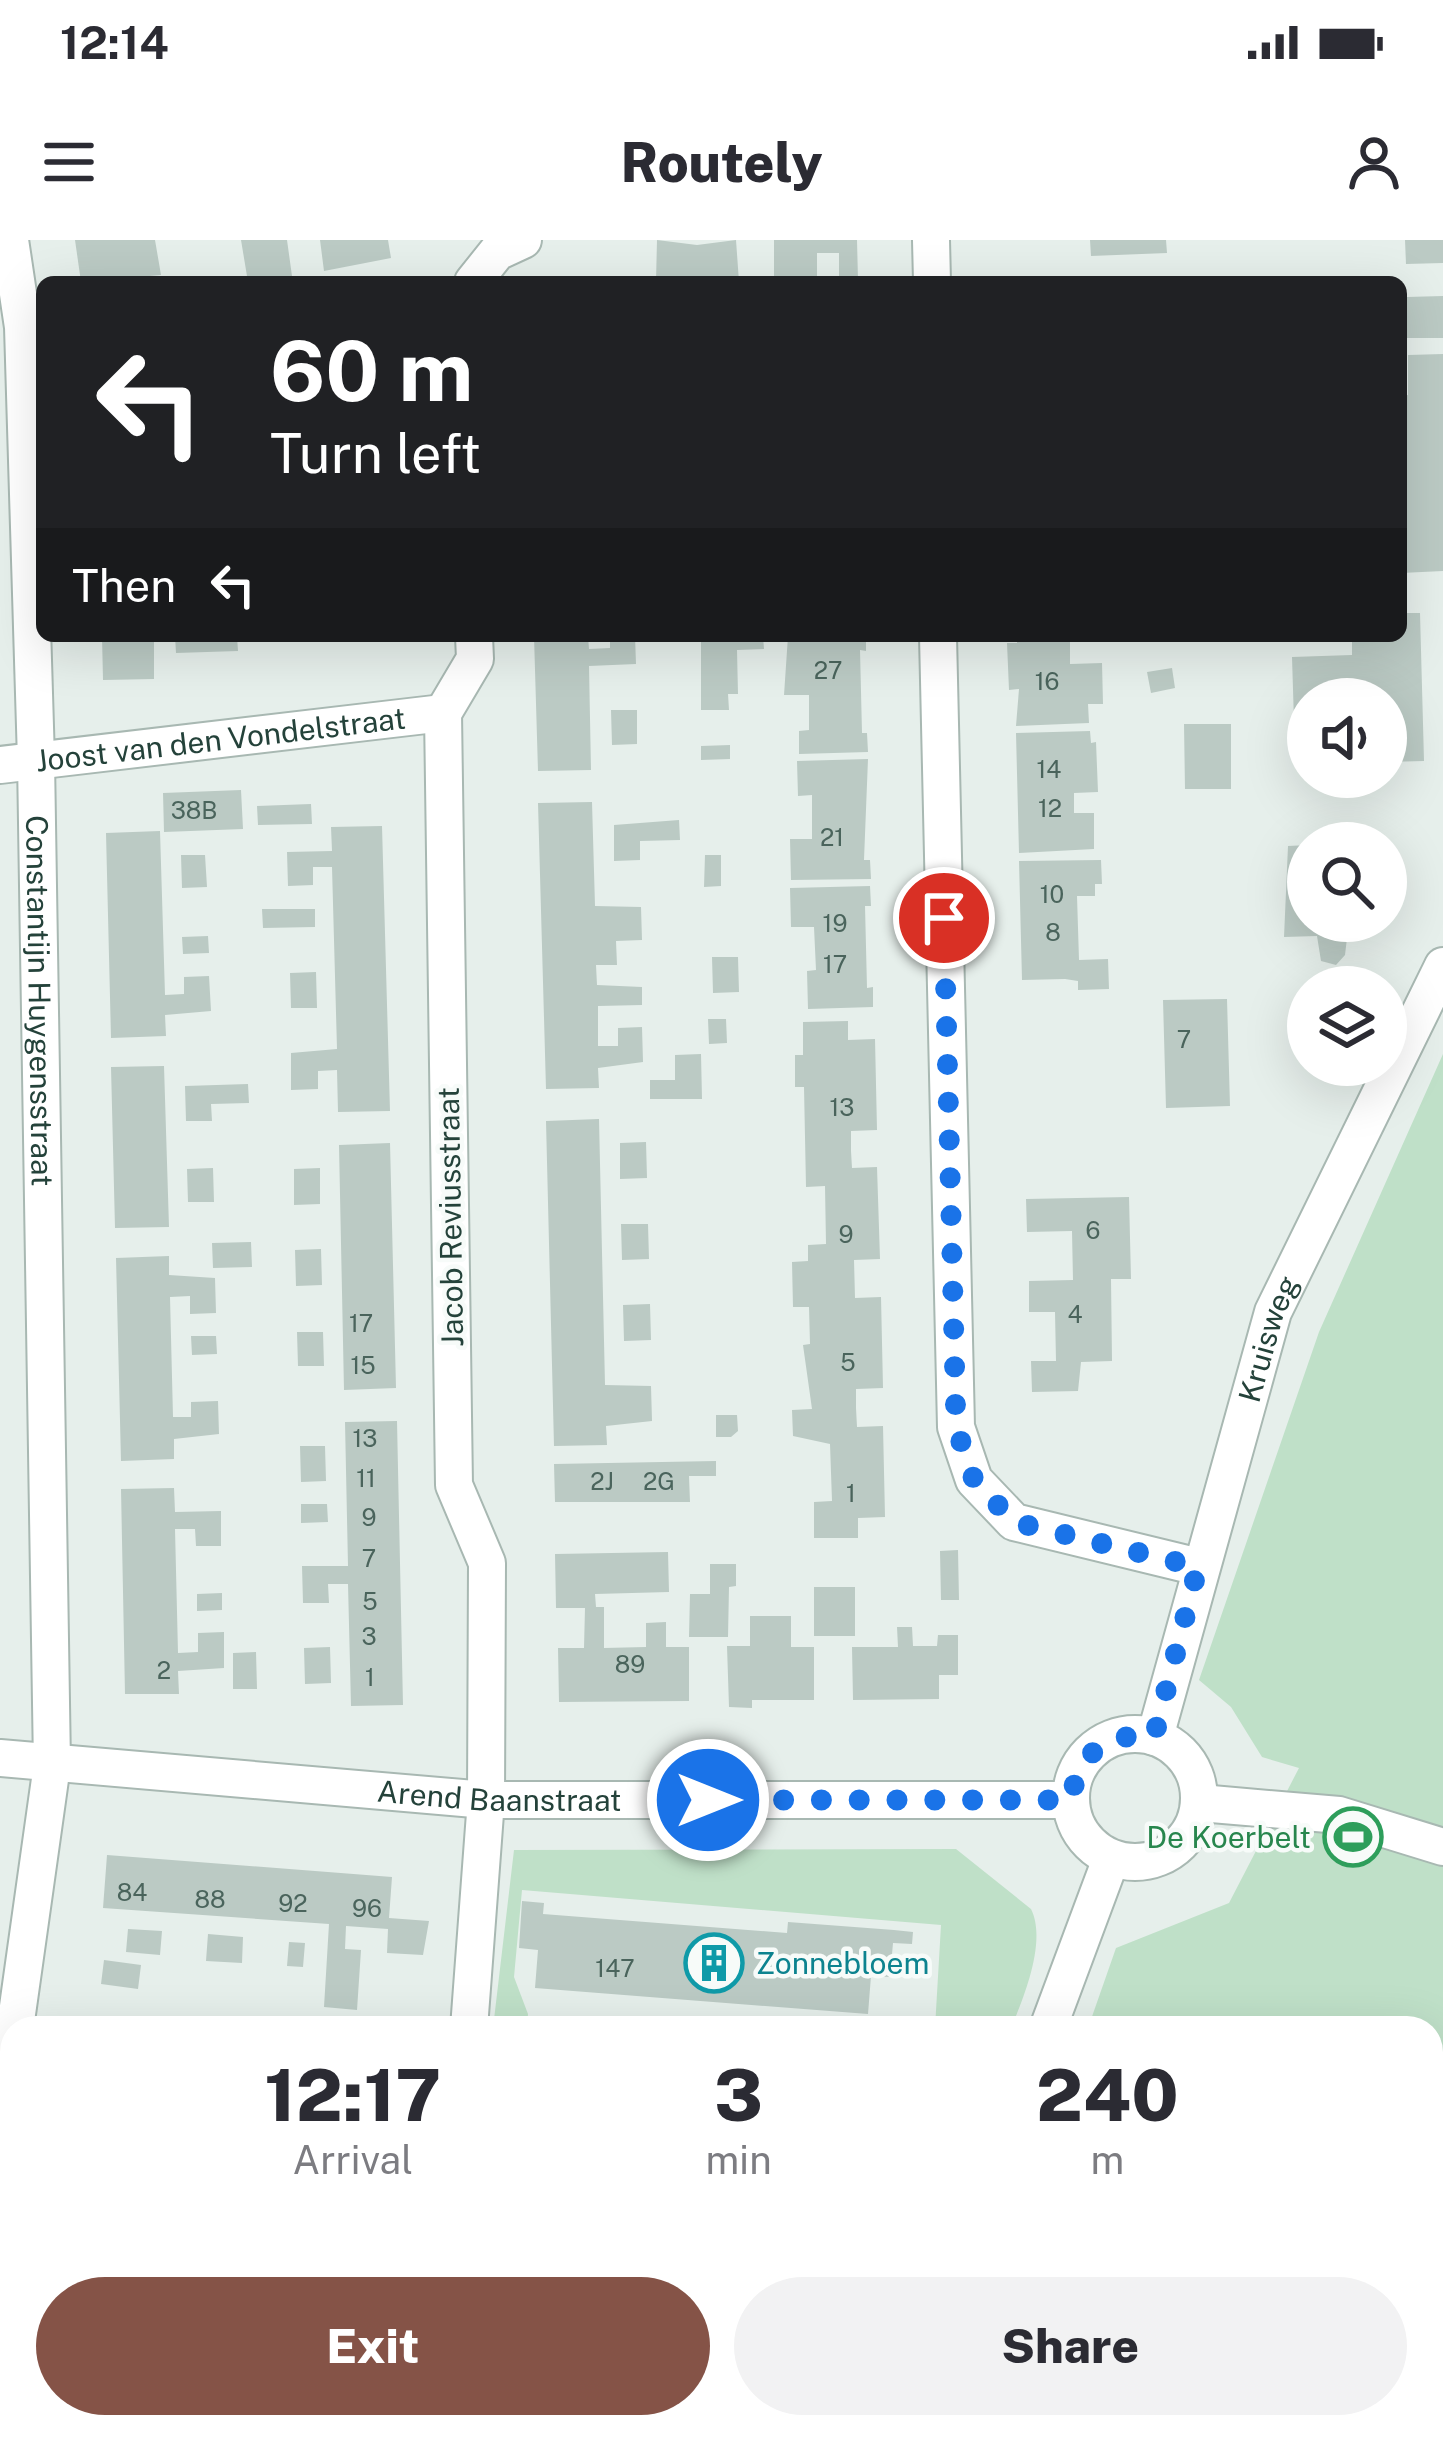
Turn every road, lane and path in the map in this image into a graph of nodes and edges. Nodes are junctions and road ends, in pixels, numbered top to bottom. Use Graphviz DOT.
graph roads {
  1 [pos="10,240"];
  2 [pos="523,240"];
  3 [pos="931,240"];
  4 [pos="478,276"];
  5 [pos="932,276"];
  6 [pos="33,327"];
  7 [pos="475,642"];
  8 [pos="938,642"];
  9 [pos="443,713"];
  10 [pos="18,762"];
  11 [pos="1443,966"];
  12 [pos="1198,1567"];
  13 [pos="1154,1737"];
  14 [pos="0,1758"];
  15 [pos="52,1765"];
  16 [pos="486,1800"];
  17 [pos="1071,1800"];
  18 [pos="1200,1803"];
  19 [pos="1443,1846"];
  20 [pos="1112,1859"];
  21 [pos="17,2016"];
  22 [pos="470,2016"];
  23 [pos="1053,2016"];
  1 -- 6 [label="street, Constantijn Huygensstraat"];
  2 -- 4 [label="street"];
  3 -- 5 [label="street"];
  6 -- 10 [label="street, Constantijn Huygensstraat"];
  7 -- 9 [label="street"];
  8 -- 12 [label="street"];
  9 -- 10 [label="street, Joost van den Vondelstraat"];
  9 -- 16 [label="street, Jacob Reviusstraat"];
  10 -- 15 [label="street, Constantijn Huygensstraat"];
  11 -- 12 [label="street, Kruisweg"];
  12 -- 13 [label="street, Kruisweg"];
  13 -- 17 [label="street"];
  13 -- 18 [label="street"];
  14 -- 15 [label="street, Arend Baanstraat"];
  15 -- 16 [label="street, Arend Baanstraat"];
  15 -- 21 [label="street, Constantijn Huygensstraat"];
  16 -- 17 [label="street, Arend Baanstraat"];
  16 -- 22 [label="street, Jacob Reviusstraat"];
  17 -- 20 [label="street"];
  18 -- 19 [label="street"];
  18 -- 20 [label="street"];
  20 -- 23 [label="street"];
}
